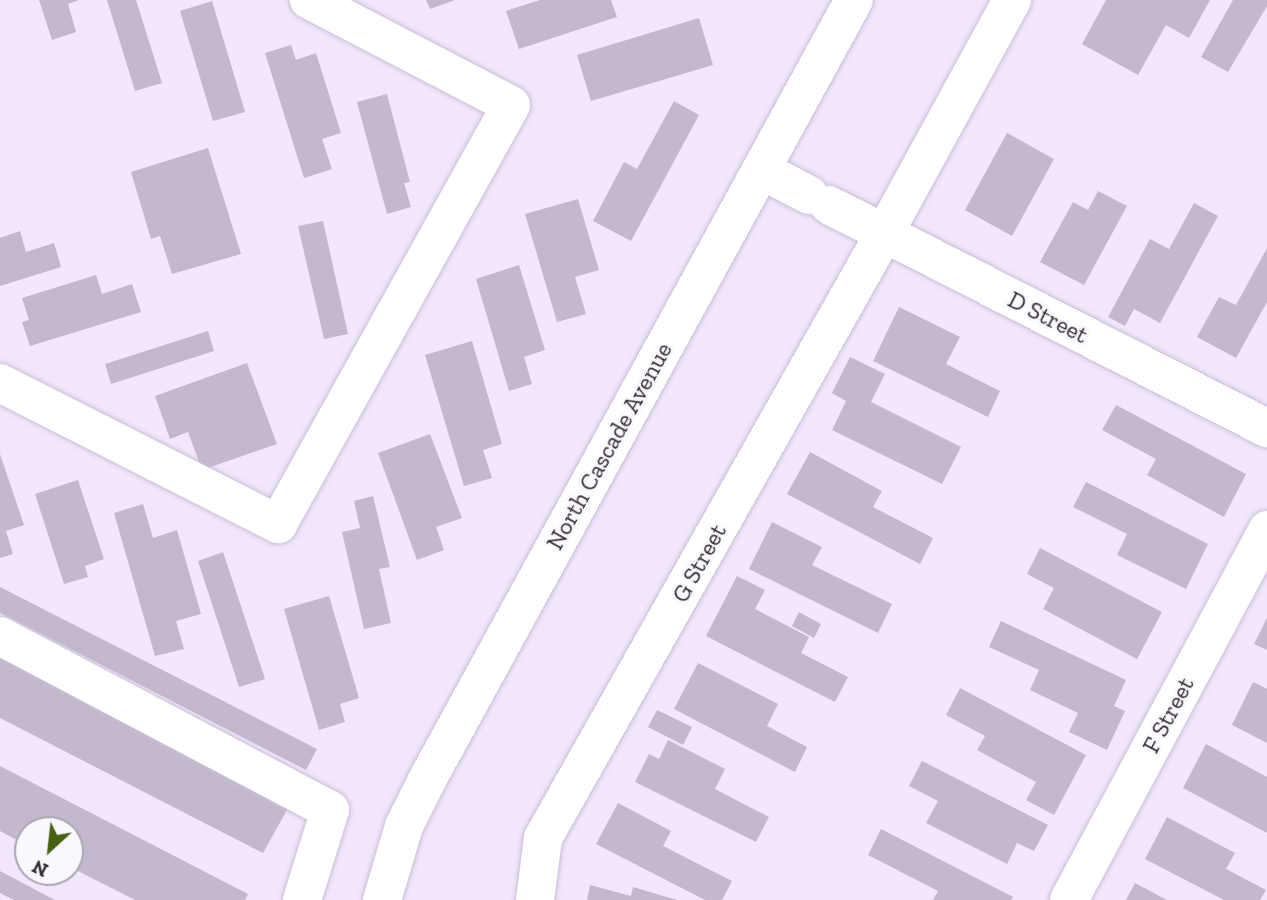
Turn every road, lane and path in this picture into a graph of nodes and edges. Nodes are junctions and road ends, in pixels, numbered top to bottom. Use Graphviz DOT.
graph roads {
  1 [pos="309,0"];
  2 [pos="854,0"];
  3 [pos="1012,0"];
  4 [pos="761,170"];
  5 [pos="884,234"];
  6 [pos="0,383"];
  7 [pos="1267,428"];
  8 [pos="1267,530"];
  9 [pos="0,636"];
  10 [pos="302,900"];
  11 [pos="382,900"];
  12 [pos="535,900"];
  13 [pos="1069,900"];
  1 -- 6 [label="street"];
  2 -- 4 [label="street, North Cascade Avenue"];
  3 -- 5 [label="street, G Street"];
  4 -- 5 [label="street, D Street"];
  4 -- 11 [label="street, North Cascade Avenue"];
  5 -- 7 [label="street, D Street"];
  5 -- 12 [label="street, G Street"];
  8 -- 13 [label="street, F Street"];
  9 -- 10 [label="street"];
}
